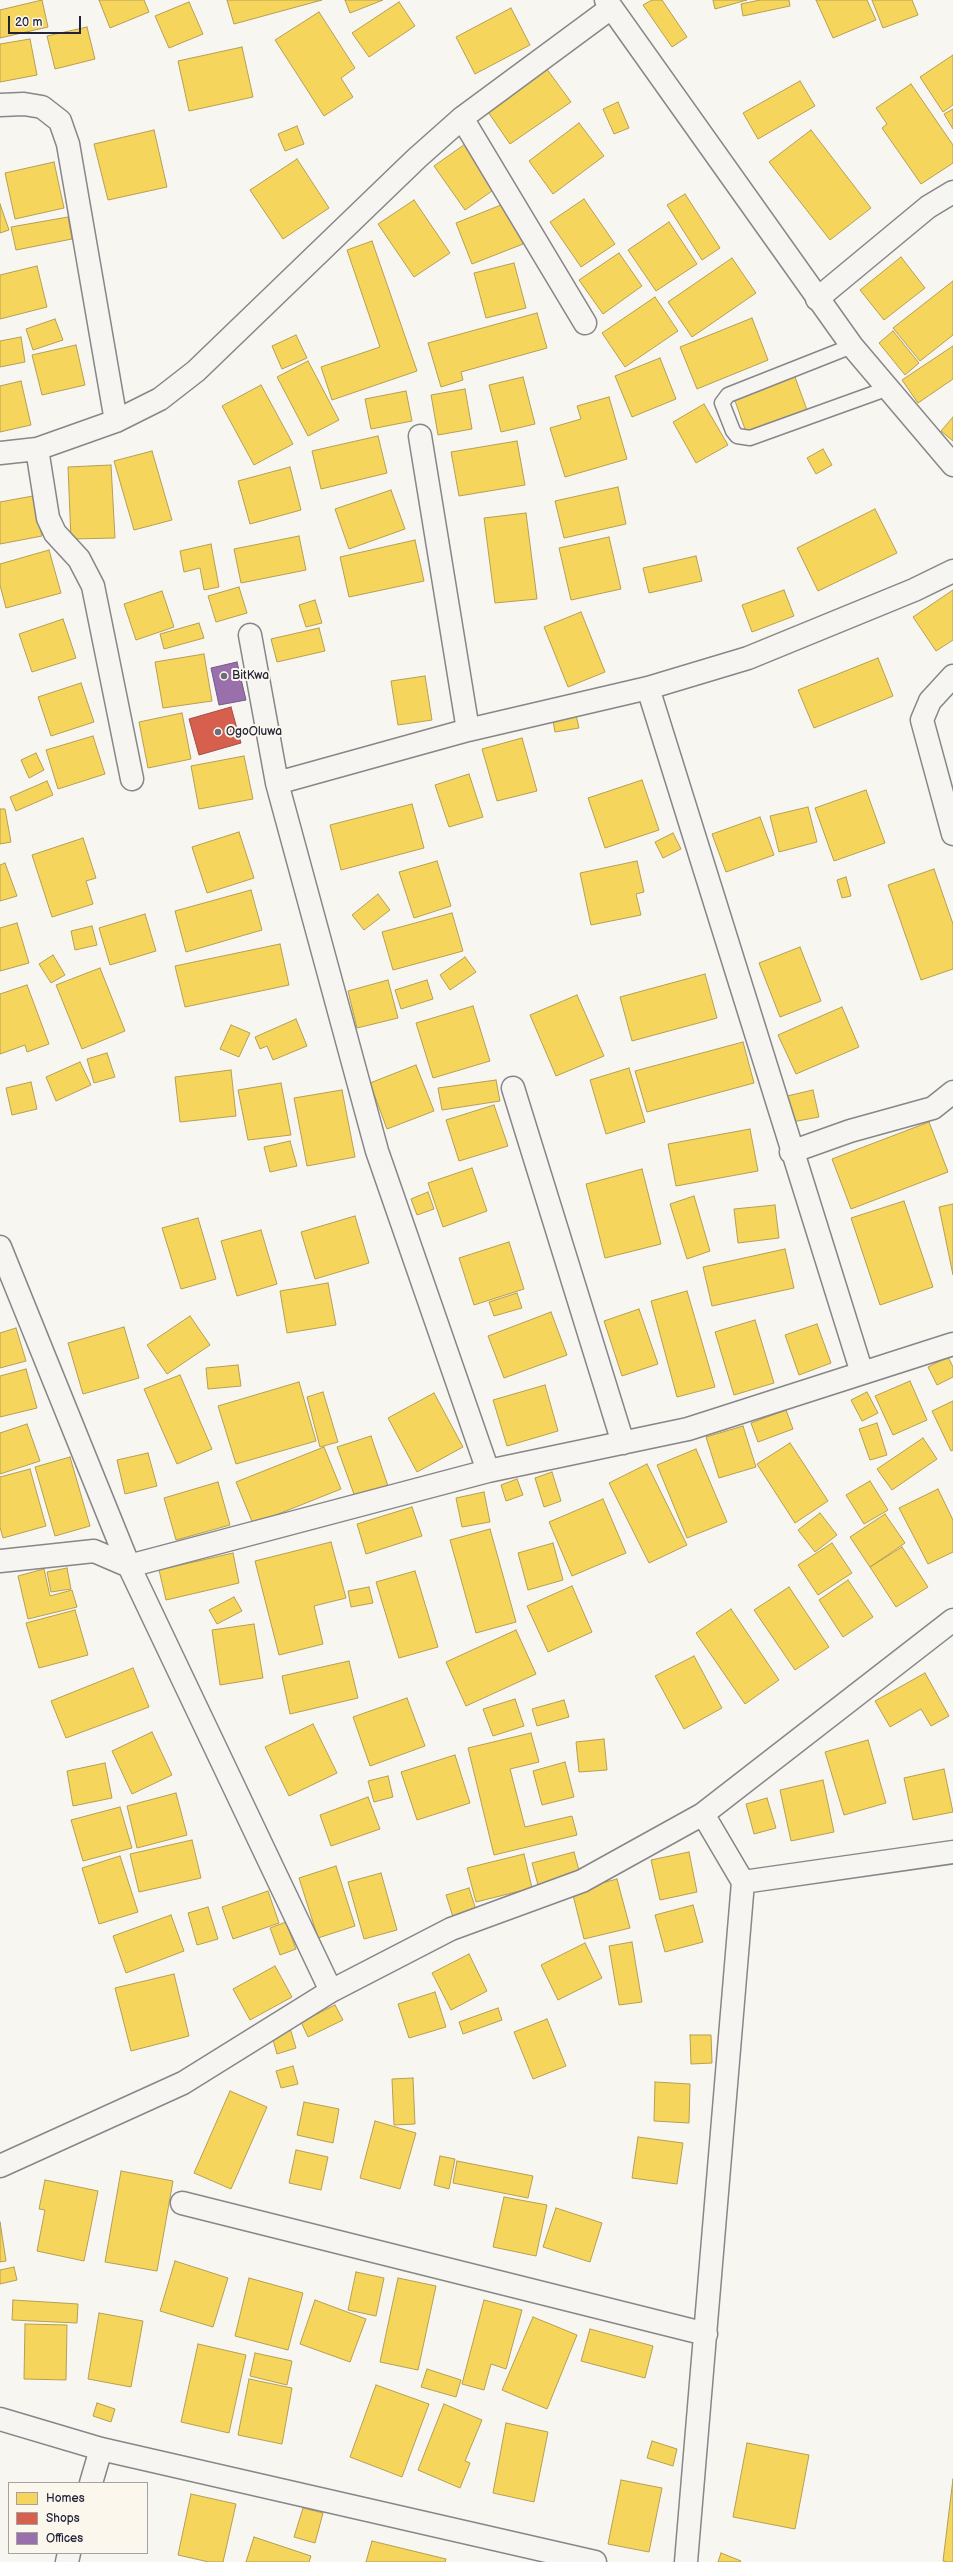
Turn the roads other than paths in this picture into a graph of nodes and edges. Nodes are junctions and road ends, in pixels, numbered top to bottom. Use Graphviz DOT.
graph roads {
  1 [pos="609,4"];
  2 [pos="0,105"];
  3 [pos="462,118"];
  4 [pos="953,192"];
  5 [pos="817,298"];
  6 [pos="585,323"];
  7 [pos="852,346"];
  8 [pos="886,389"];
  9 [pos="116,421"];
  10 [pos="420,436"];
  11 [pos="37,449"];
  12 [pos="0,453"];
  13 [pos="953,465"];
  14 [pos="953,571"];
  15 [pos="250,635"];
  16 [pos="953,676"];
  17 [pos="648,688"];
  18 [pos="468,730"];
  19 [pos="132,779"];
  20 [pos="277,783"];
  21 [pos="953,834"];
  22 [pos="513,1088"];
  23 [pos="953,1092"];
  24 [pos="791,1152"];
  25 [pos="0,1248"];
  26 [pos="953,1344"];
  27 [pos="862,1373"];
  28 [pos="623,1443"];
  29 [pos="488,1471"];
  30 [pos="0,1561"];
  31 [pos="129,1566"];
  32 [pos="953,1620"];
  33 [pos="703,1814"];
  34 [pos="953,1852"];
  35 [pos="743,1882"];
  36 [pos="332,1991"];
  37 [pos="0,2166"];
  38 [pos="182,2203"];
  39 [pos="706,2334"];
  40 [pos="0,2419"];
  41 [pos="101,2449"];
  42 [pos="91,2482"];
  43 [pos="595,2562"];
  44 [pos="686,2562"];
  1 -- 3 [label="street"];
  1 -- 5 [label="street"];
  2 -- 9 [label="street"];
  3 -- 6 [label="street"];
  3 -- 9 [label="street"];
  4 -- 5 [label="street"];
  5 -- 7 [label="street"];
  7 -- 8 [label="street"];
  7 -- 8 [label="lane"];
  8 -- 13 [label="street"];
  9 -- 11 [label="street"];
  10 -- 18 [label="street"];
  11 -- 12 [label="street"];
  11 -- 19 [label="street"];
  14 -- 17 [label="street"];
  15 -- 20 [label="street"];
  16 -- 21 [label="street"];
  17 -- 18 [label="street"];
  17 -- 24 [label="street"];
  18 -- 20 [label="street"];
  20 -- 29 [label="street"];
  22 -- 28 [label="street"];
  23 -- 24 [label="street"];
  24 -- 27 [label="street"];
  25 -- 31 [label="street"];
  26 -- 27 [label="street"];
  27 -- 28 [label="street"];
  28 -- 29 [label="street"];
  29 -- 31 [label="street"];
  30 -- 31 [label="street"];
  31 -- 36 [label="street"];
  32 -- 33 [label="street"];
  33 -- 35 [label="street"];
  33 -- 36 [label="street"];
  34 -- 35 [label="street"];
  35 -- 39 [label="street"];
  36 -- 37 [label="street"];
  38 -- 39 [label="street"];
  39 -- 44 [label="street"];
  40 -- 41 [label="street"];
  41 -- 42 [label="street"];
  41 -- 43 [label="street"];
}
